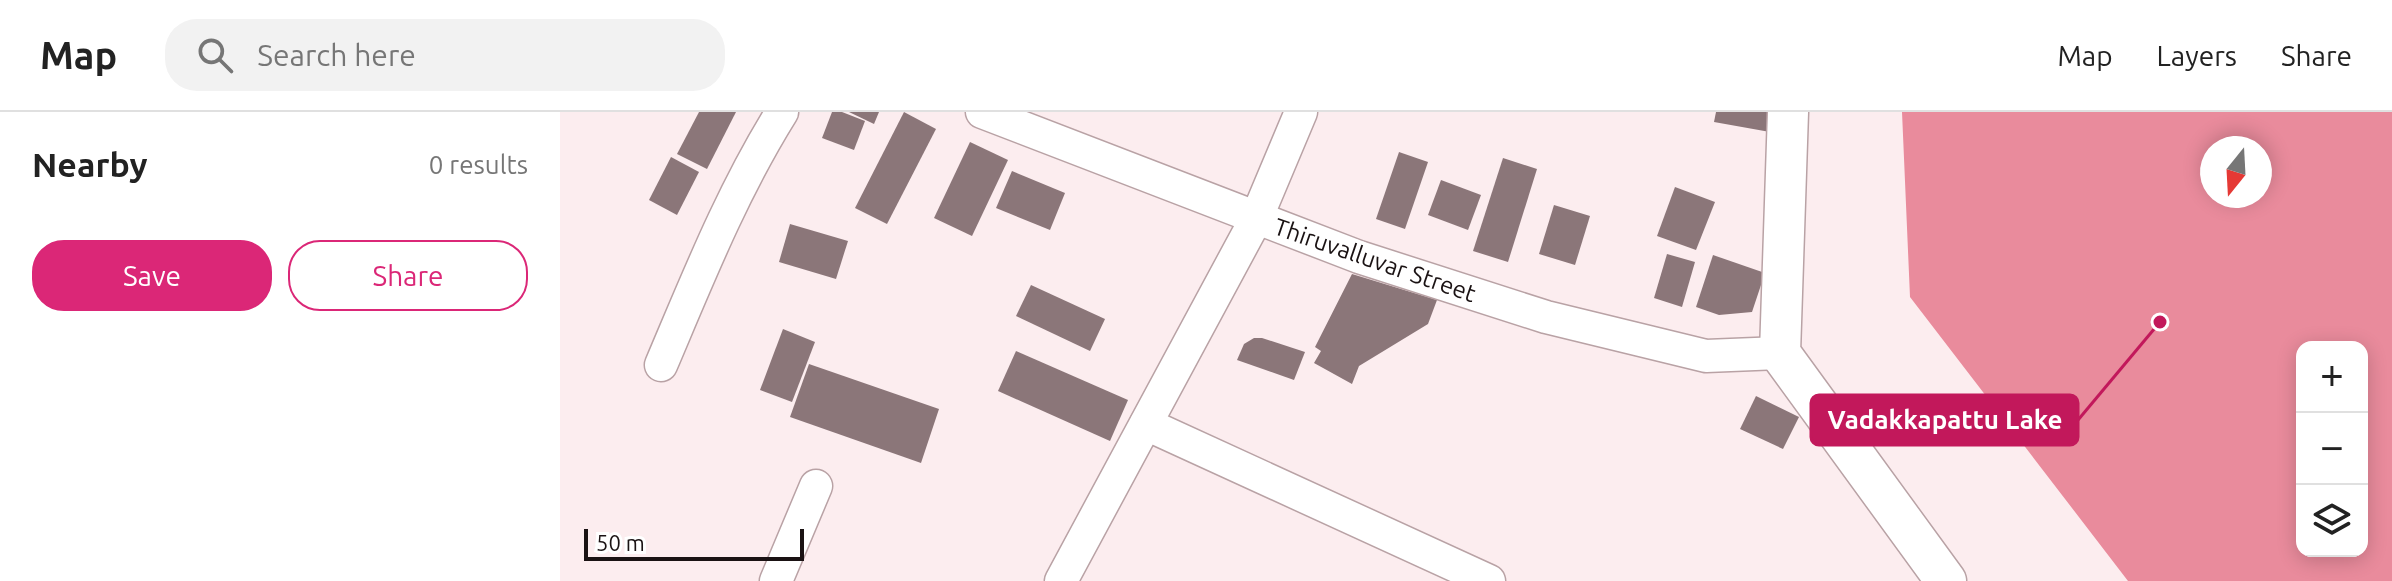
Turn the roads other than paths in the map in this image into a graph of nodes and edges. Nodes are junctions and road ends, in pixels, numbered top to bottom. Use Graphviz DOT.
graph roads {
  1 [pos="782,112"];
  2 [pos="982,112"];
  3 [pos="1301,112"];
  4 [pos="1788,112"];
  5 [pos="1256,219"];
  6 [pos="1780,353"];
  7 [pos="661,365"];
  8 [pos="1146,424"];
  9 [pos="816,486"];
  10 [pos="776,581"];
  11 [pos="1061,581"];
  12 [pos="1489,581"];
  13 [pos="1946,581"];
  1 -- 7 [label="street"];
  2 -- 5 [label="street, Thiruvalluvar Street"];
  3 -- 5 [label="street"];
  4 -- 6 [label="street"];
  5 -- 6 [label="street, Thiruvalluvar Street"];
  5 -- 8 [label="street"];
  6 -- 13 [label="street"];
  8 -- 11 [label="street"];
  8 -- 12 [label="street"];
  9 -- 10 [label="street"];
}
